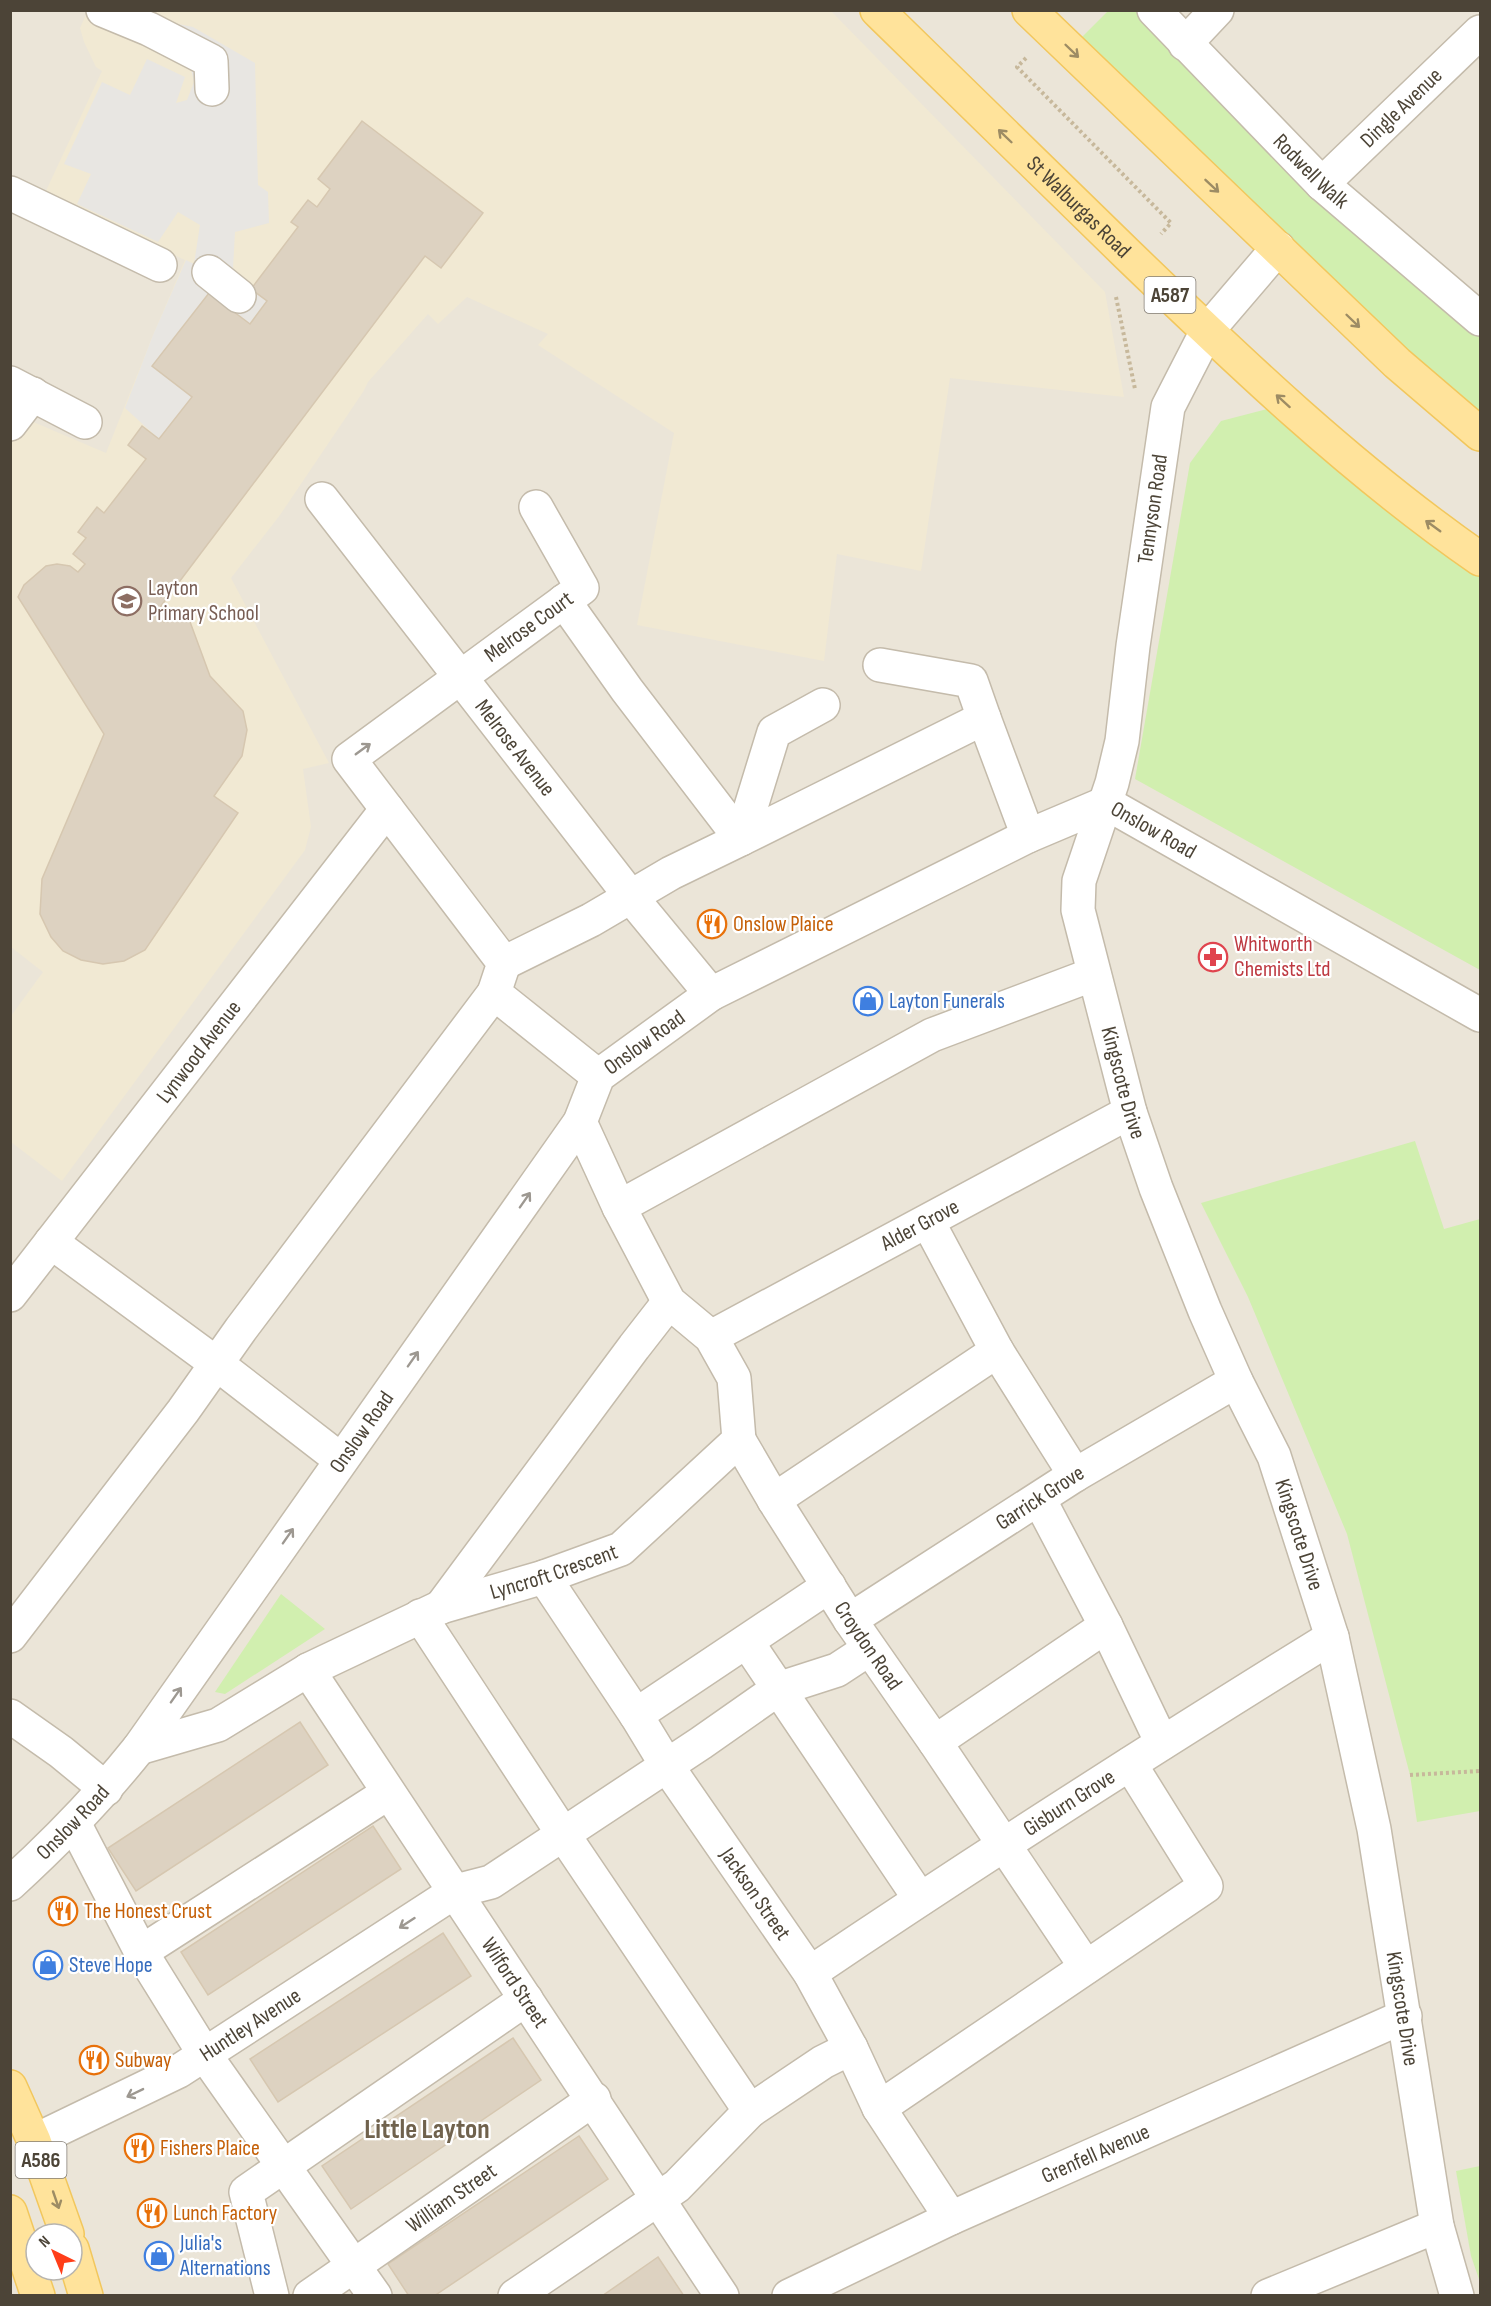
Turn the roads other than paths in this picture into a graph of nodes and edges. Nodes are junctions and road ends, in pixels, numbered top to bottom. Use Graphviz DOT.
graph roads {
  1 [pos="103,10"];
  2 [pos="877,10"];
  3 [pos="1029,10"];
  4 [pos="1154,10"];
  5 [pos="1217,10"];
  6 [pos="1480,32"];
  7 [pos="1185,44"];
  8 [pos="212,89"];
  9 [pos="1322,184"];
  10 [pos="10,193"];
  11 [pos="1278,248"];
  12 [pos="160,266"];
  13 [pos="209,272"];
  14 [pos="239,296"];
  15 [pos="1480,319"];
  16 [pos="1207,331"];
  17 [pos="22,388"];
  18 [pos="85,422"];
  19 [pos="10,424"];
  20 [pos="1480,434"];
  21 [pos="322,499"];
  22 [pos="536,507"];
  23 [pos="1480,559"];
  24 [pos="564,601"];
  25 [pos="880,664"];
  26 [pos="460,678"];
  27 [pos="823,705"];
  28 [pos="984,718"];
  29 [pos="1106,803"];
  30 [pos="387,809"];
  31 [pos="1028,836"];
  32 [pos="741,839"];
  33 [pos="631,897"];
  34 [pos="1094,974"];
  35 [pos="499,978"];
  36 [pos="711,994"];
  37 [pos="1480,1015"];
  38 [pos="598,1076"];
  39 [pos="1130,1112"];
  40 [pos="580,1122"];
  41 [pos="619,1207"];
  42 [pos="928,1222"];
  43 [pos="51,1242"];
  44 [pos="10,1295"];
  45 [pos="669,1302"];
  46 [pos="711,1337"];
  47 [pos="997,1351"];
  48 [pos="217,1364"];
  49 [pos="1236,1381"];
  50 [pos="739,1440"];
  51 [pos="342,1460"];
  52 [pos="1075,1475"];
  53 [pos="1039,1499"];
  54 [pos="774,1500"];
  55 [pos="544,1577"];
  56 [pos="829,1586"];
  57 [pos="430,1612"];
  58 [pos="850,1620"];
  59 [pos="1106,1626"];
  60 [pos="10,1636"];
  61 [pos="1332,1636"];
  62 [pos="747,1642"];
  63 [pos="869,1649"];
  64 [pos="308,1670"];
  65 [pos="778,1689"];
  66 [pos="636,1715"];
  67 [pos="10,1716"];
  68 [pos="935,1742"];
  69 [pos="1162,1743"];
  70 [pos="139,1748"];
  71 [pos="1130,1764"];
  72 [pos="667,1766"];
  73 [pos="106,1789"];
  74 [pos="388,1793"];
  75 [pos="74,1823"];
  76 [pos="563,1834"];
  77 [pos="1004,1846"];
  78 [pos="10,1884"];
  79 [pos="456,1891"];
  80 [pos="920,1899"];
  81 [pos="141,1953"];
  82 [pos="1086,1967"];
  83 [pos="810,1973"];
  84 [pos="526,2000"];
  85 [pos="1405,2016"];
  86 [pos="851,2048"];
  87 [pos="205,2055"];
  88 [pos="10,2087"];
  89 [pos="594,2099"];
  90 [pos="879,2108"];
  91 [pos="750,2111"];
  92 [pos="34,2141"];
  93 [pos="283,2165"];
  94 [pos="658,2200"];
  95 [pos="10,2212"];
  96 [pos="951,2218"];
  97 [pos="63,2222"];
  98 [pos="1437,2226"];
  99 [pos="354,2266"];
  100 [pos="38,2295"];
  101 [pos="272,2295"];
  102 [pos="310,2295"];
  103 [pos="375,2295"];
  104 [pos="515,2295"];
  105 [pos="722,2295"];
  106 [pos="789,2295"];
  107 [pos="1268,2295"];
  108 [pos="1457,2295"];
  1 -- 8 [label="street"];
  16 -- 2 [label="main road, St Walburgas Road / A587, one-way"];
  3 -- 11 [label="main road, one-way"];
  4 -- 7 [label="street, Rodwell Walk"];
  5 -- 7 [label="street"];
  6 -- 9 [label="street, Dingle Avenue"];
  7 -- 9 [label="street, Rodwell Walk"];
  9 -- 15 [label="street, Rodwell Walk"];
  10 -- 12 [label="street"];
  11 -- 16 [label="street, Tennyson Road"];
  11 -- 20 [label="main road, one-way"];
  13 -- 14 [label="street"];
  23 -- 16 [label="main road, St Walburgas Road / A587, one-way"];
  16 -- 29 [label="street, Tennyson Road"];
  17 -- 18 [label="street"];
  17 -- 19 [label="street"];
  21 -- 26 [label="street, Melrose Avenue"];
  22 -- 24 [label="street, Melrose Court"];
  24 -- 26 [label="street, Melrose Court"];
  24 -- 32 [label="street"];
  25 -- 28 [label="street"];
  30 -- 26 [label="street, Melrose Court, one-way"];
  26 -- 33 [label="street, Melrose Avenue"];
  27 -- 32 [label="street"];
  28 -- 31 [label="street"];
  28 -- 32 [label="street"];
  29 -- 31 [label="street, Onslow Road"];
  29 -- 34 [label="street, Kingscote Drive"];
  29 -- 37 [label="street, Onslow Road"];
  30 -- 35 [label="street"];
  30 -- 43 [label="street, Lynwood Avenue"];
  31 -- 36 [label="street, Onslow Road"];
  32 -- 33 [label="street"];
  33 -- 35 [label="street"];
  33 -- 36 [label="street, Melrose Avenue"];
  34 -- 39 [label="street, Kingscote Drive"];
  34 -- 41 [label="street"];
  35 -- 38 [label="street"];
  35 -- 48 [label="street"];
  36 -- 38 [label="street, Onslow Road"];
  38 -- 40 [label="street, Onslow Road"];
  39 -- 42 [label="street, Alder Grove"];
  39 -- 49 [label="street, Kingscote Drive"];
  40 -- 41 [label="street"];
  51 -- 40 [label="street, Onslow Road, one-way"];
  41 -- 45 [label="street"];
  42 -- 46 [label="street, Alder Grove"];
  42 -- 47 [label="street"];
  43 -- 44 [label="street, Lynwood Avenue"];
  43 -- 48 [label="street"];
  45 -- 46 [label="street"];
  45 -- 57 [label="street"];
  46 -- 50 [label="street"];
  47 -- 52 [label="street"];
  47 -- 54 [label="street"];
  48 -- 51 [label="street"];
  48 -- 60 [label="street"];
  49 -- 52 [label="street, Garrick Grove"];
  49 -- 61 [label="street, Kingscote Drive"];
  50 -- 54 [label="street, Croydon Road"];
  50 -- 55 [label="street, Lyncroft Crescent"];
  70 -- 51 [label="street, Onslow Road, one-way"];
  52 -- 53 [label="street, Garrick Grove"];
  53 -- 58 [label="street, Garrick Grove"];
  53 -- 59 [label="street"];
  54 -- 56 [label="street, Croydon Road"];
  55 -- 57 [label="street, Lyncroft Crescent"];
  55 -- 66 [label="street, Jackson Street"];
  56 -- 58 [label="street, Croydon Road"];
  56 -- 62 [label="street"];
  57 -- 64 [label="street, Lyncroft Crescent"];
  57 -- 76 [label="street"];
  58 -- 63 [label="street, Croydon Road"];
  59 -- 68 [label="street"];
  59 -- 69 [label="street"];
  61 -- 69 [label="street, Gisburn Grove"];
  61 -- 85 [label="street, Kingscote Drive"];
  62 -- 65 [label="street"];
  62 -- 66 [label="street"];
  63 -- 65 [label="street, Huntley Avenue"];
  63 -- 68 [label="street, Croydon Road"];
  64 -- 70 [label="street, Lyncroft Crescent"];
  64 -- 74 [label="street, Wilford Street"];
  65 -- 72 [label="street, Huntley Avenue"];
  65 -- 80 [label="street"];
  66 -- 72 [label="street, Jackson Street"];
  67 -- 73 [label="street"];
  68 -- 77 [label="street, Croydon Road"];
  69 -- 71 [label="street, Gisburn Grove"];
  70 -- 73 [label="street, Onslow Road"];
  71 -- 77 [label="street, Gisburn Grove"];
  71 -- 82 [label="street"];
  72 -- 76 [label="street, Huntley Avenue"];
  72 -- 83 [label="street, Jackson Street"];
  73 -- 75 [label="street, Onslow Road"];
  74 -- 79 [label="street, Wilford Street"];
  74 -- 81 [label="street"];
  75 -- 78 [label="street, Onslow Road"];
  75 -- 81 [label="street"];
  76 -- 79 [label="street, Huntley Avenue"];
  76 -- 91 [label="street"];
  77 -- 80 [label="street, Gisburn Grove"];
  77 -- 82 [label="street, Croydon Road"];
  79 -- 84 [label="street, Wilford Street"];
  79 -- 87 [label="street, Huntley Avenue, one-way"];
  80 -- 83 [label="street, Gisburn Grove"];
  81 -- 87 [label="street"];
  82 -- 90 [label="street"];
  83 -- 86 [label="street, Jackson Street"];
  84 -- 89 [label="street, Wilford Street"];
  84 -- 93 [label="street"];
  85 -- 96 [label="street, Grenfell Avenue"];
  85 -- 98 [label="street, Kingscote Drive"];
  86 -- 90 [label="street, Jackson Street"];
  86 -- 91 [label="street"];
  87 -- 92 [label="street, Huntley Avenue, one-way"];
  87 -- 93 [label="street"];
  88 -- 92 [label="main road, A586"];
  89 -- 94 [label="street, Wilford Street"];
  89 -- 99 [label="street, William Street"];
  90 -- 96 [label="street, Jackson Street"];
  91 -- 94 [label="street"];
  92 -- 97 [label="main road, A586, one-way"];
  93 -- 99 [label="street"];
  93 -- 101 [label="street"];
  94 -- 104 [label="street"];
  94 -- 105 [label="street, Wilford Street"];
  95 -- 100 [label="main road"];
  96 -- 106 [label="street, Grenfell Avenue"];
  98 -- 107 [label="street"];
  98 -- 108 [label="street, Kingscote Drive"];
  99 -- 102 [label="street, William Street"];
  99 -- 103 [label="street"];
}
